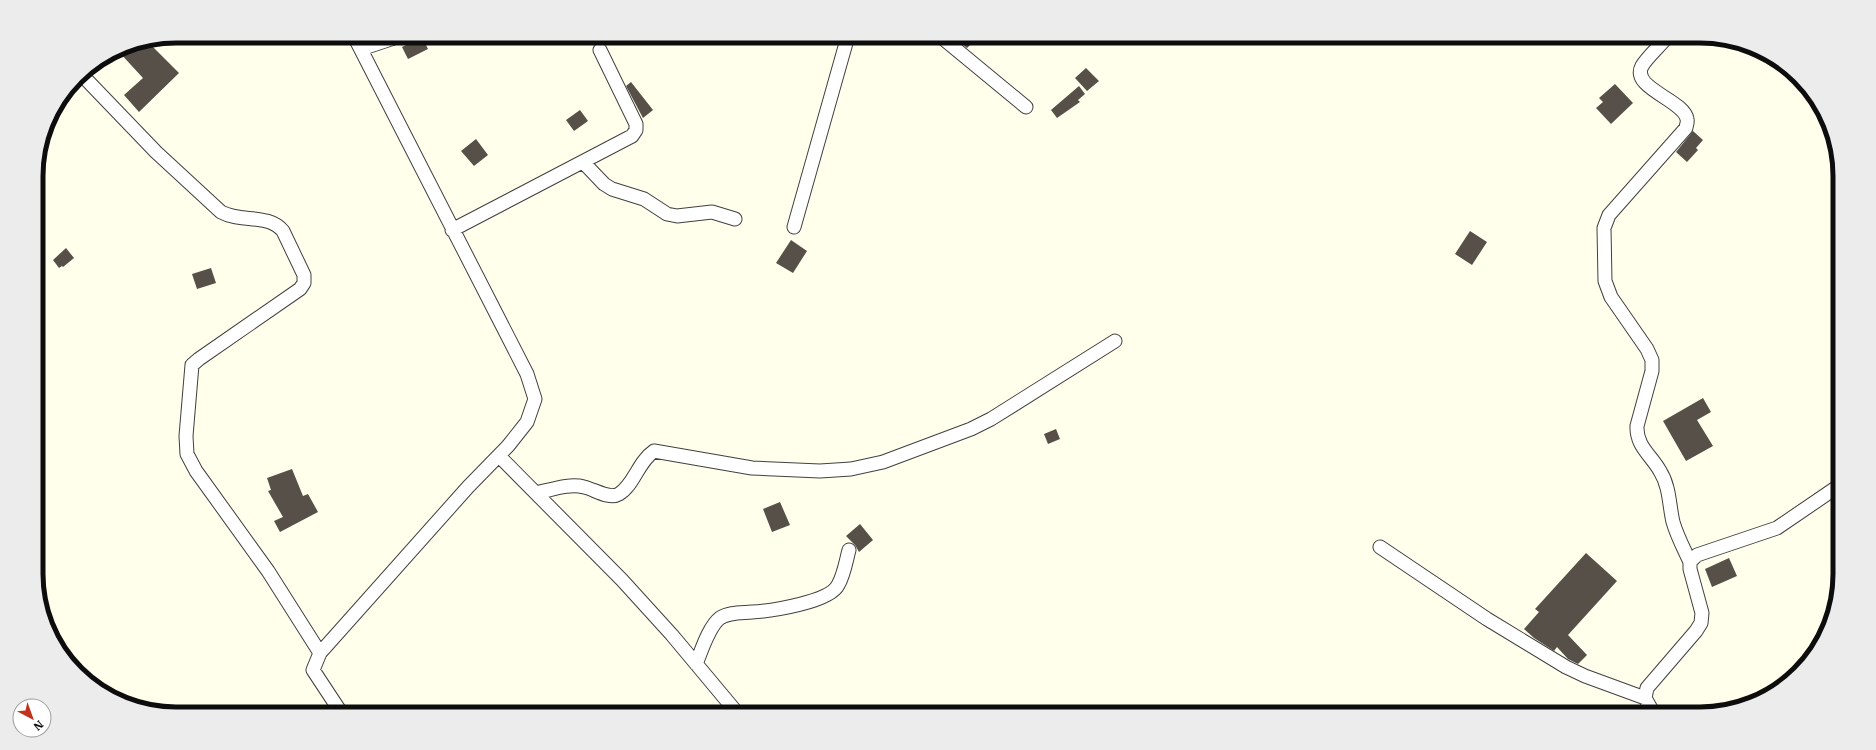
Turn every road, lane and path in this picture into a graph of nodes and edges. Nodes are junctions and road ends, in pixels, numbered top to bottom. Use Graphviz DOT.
graph roads {
  1 [pos="358,43"];
  2 [pos="380,43"];
  3 [pos="846,43"];
  4 [pos="948,43"];
  5 [pos="1662,43"];
  6 [pos="361,50"];
  7 [pos="600,50"];
  8 [pos="85,79"];
  9 [pos="1026,107"];
  10 [pos="583,162"];
  11 [pos="735,219"];
  12 [pos="794,227"];
  13 [pos="452,230"];
  14 [pos="1115,341"];
  15 [pos="499,456"];
  16 [pos="1833,490"];
  17 [pos="536,493"];
  18 [pos="1380,547"];
  19 [pos="849,550"];
  20 [pos="1690,562"];
  21 [pos="320,653"];
  22 [pos="696,664"];
  23 [pos="1645,698"];
  24 [pos="337,707"];
  25 [pos="732,707"];
  26 [pos="1650,707"];
  1 -- 6 [label="street"];
  2 -- 6 [label="street"];
  3 -- 12 [label="street"];
  4 -- 9 [label="street"];
  5 -- 20 [label="street"];
  6 -- 13 [label="street"];
  7 -- 10 [label="street"];
  8 -- 21 [label="street"];
  10 -- 11 [label="street"];
  10 -- 13 [label="street"];
  13 -- 15 [label="street"];
  14 -- 17 [label="street"];
  15 -- 17 [label="street"];
  15 -- 21 [label="street"];
  16 -- 20 [label="street"];
  17 -- 22 [label="street"];
  18 -- 23 [label="street"];
  19 -- 22 [label="street"];
  20 -- 23 [label="street"];
  21 -- 24 [label="street"];
  22 -- 25 [label="street"];
  23 -- 26 [label="street"];
}
